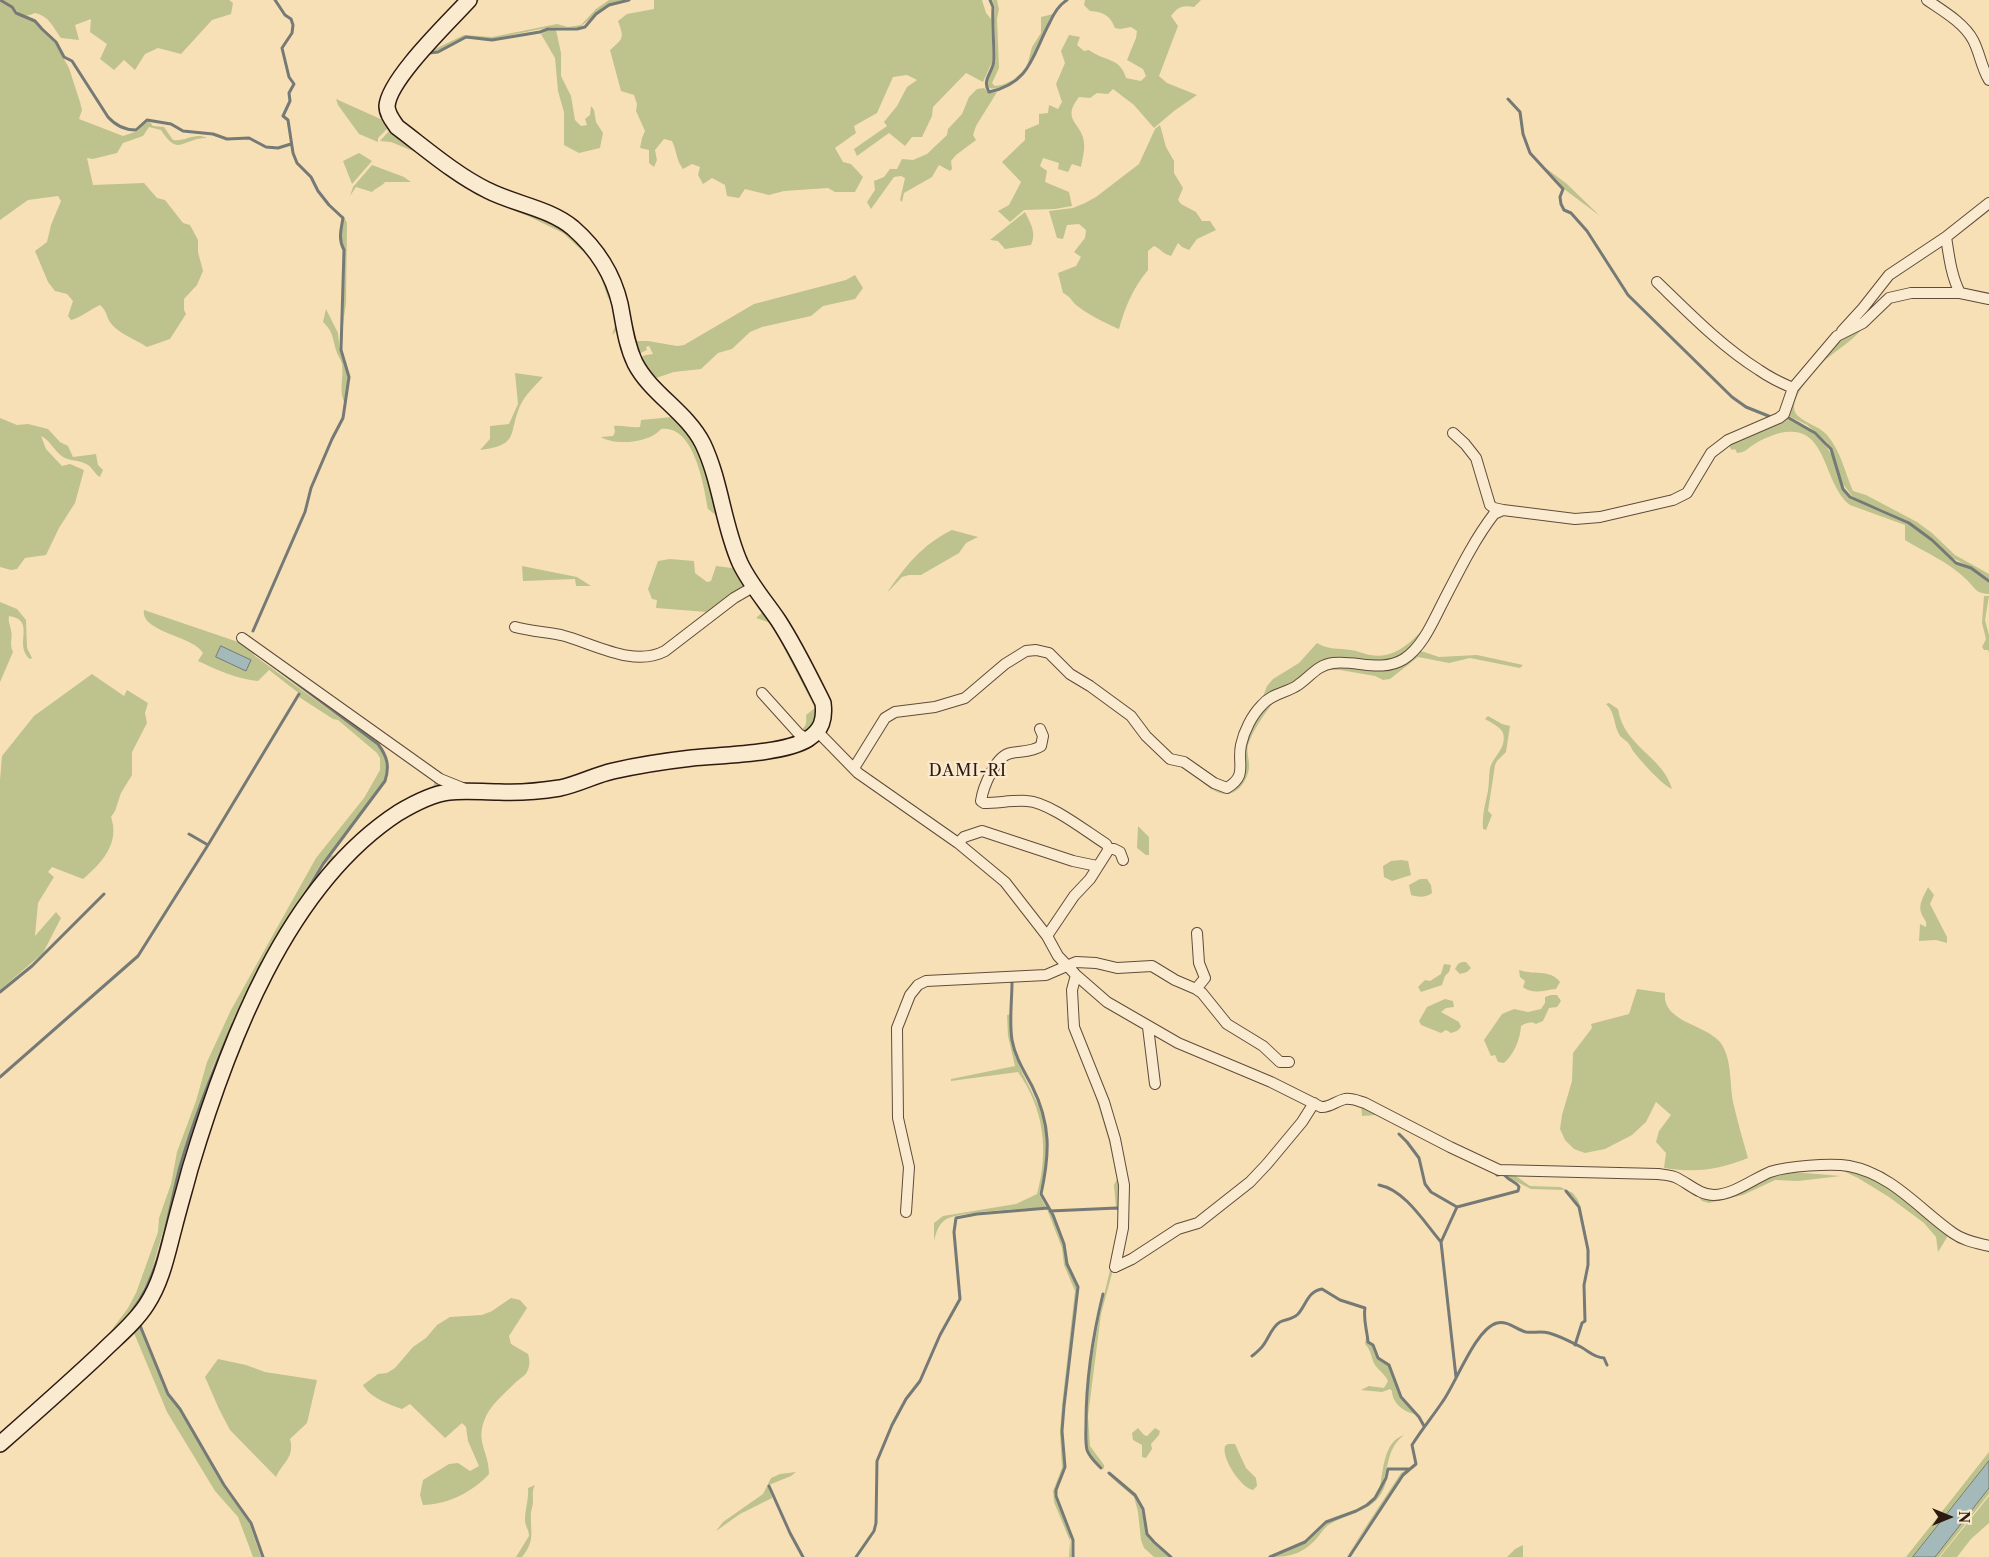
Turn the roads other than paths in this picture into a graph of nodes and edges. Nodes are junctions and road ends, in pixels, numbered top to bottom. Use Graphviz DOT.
graph roads {
  1 [pos="468,0"];
  2 [pos="1927,0"];
  3 [pos="1989,80"];
  4 [pos="1989,203"];
  5 [pos="1946,237"];
  6 [pos="1657,282"];
  7 [pos="1960,293"];
  8 [pos="1989,299"];
  9 [pos="1837,336"];
  10 [pos="1793,388"];
  11 [pos="1453,433"];
  12 [pos="1504,510"];
  13 [pos="753,587"];
  14 [pos="515,627"];
  15 [pos="242,638"];
  16 [pos="762,693"];
  17 [pos="1040,730"];
  18 [pos="813,735"];
  19 [pos="854,768"];
  20 [pos="470,791"];
  21 [pos="958,844"];
  22 [pos="1109,849"];
  23 [pos="1124,860"];
  24 [pos="1097,866"];
  25 [pos="1197,932"];
  26 [pos="1047,936"];
  27 [pos="1067,965"];
  28 [pos="1076,975"];
  29 [pos="1196,989"];
  30 [pos="1148,1026"];
  31 [pos="1289,1062"];
  32 [pos="1155,1084"];
  33 [pos="1314,1102"];
  34 [pos="906,1212"];
  35 [pos="1989,1246"];
  36 [pos="0,1444"];
  1 -- 13 [label="street"];
  2 -- 3 [label="street"];
  4 -- 5 [label="street"];
  5 -- 7 [label="street"];
  5 -- 9 [label="street"];
  6 -- 10 [label="street"];
  7 -- 8 [label="street"];
  7 -- 9 [label="street"];
  9 -- 10 [label="street"];
  10 -- 12 [label="street"];
  11 -- 12 [label="street"];
  12 -- 19 [label="street"];
  13 -- 14 [label="street"];
  13 -- 18 [label="street"];
  15 -- 20 [label="street"];
  16 -- 18 [label="street"];
  17 -- 22 [label="street"];
  18 -- 19 [label="street"];
  18 -- 20 [label="street"];
  19 -- 21 [label="street"];
  20 -- 36 [label="street"];
  21 -- 24 [label="street"];
  21 -- 26 [label="street"];
  22 -- 23 [label="street"];
  22 -- 24 [label="street"];
  24 -- 26 [label="street"];
  25 -- 29 [label="street"];
  26 -- 27 [label="street"];
  27 -- 28 [label="street"];
  27 -- 29 [label="street"];
  27 -- 34 [label="street"];
  28 -- 30 [label="street"];
  28 -- 33 [label="street"];
  29 -- 31 [label="street"];
  30 -- 32 [label="street"];
  30 -- 33 [label="street"];
  33 -- 35 [label="street"];
}
